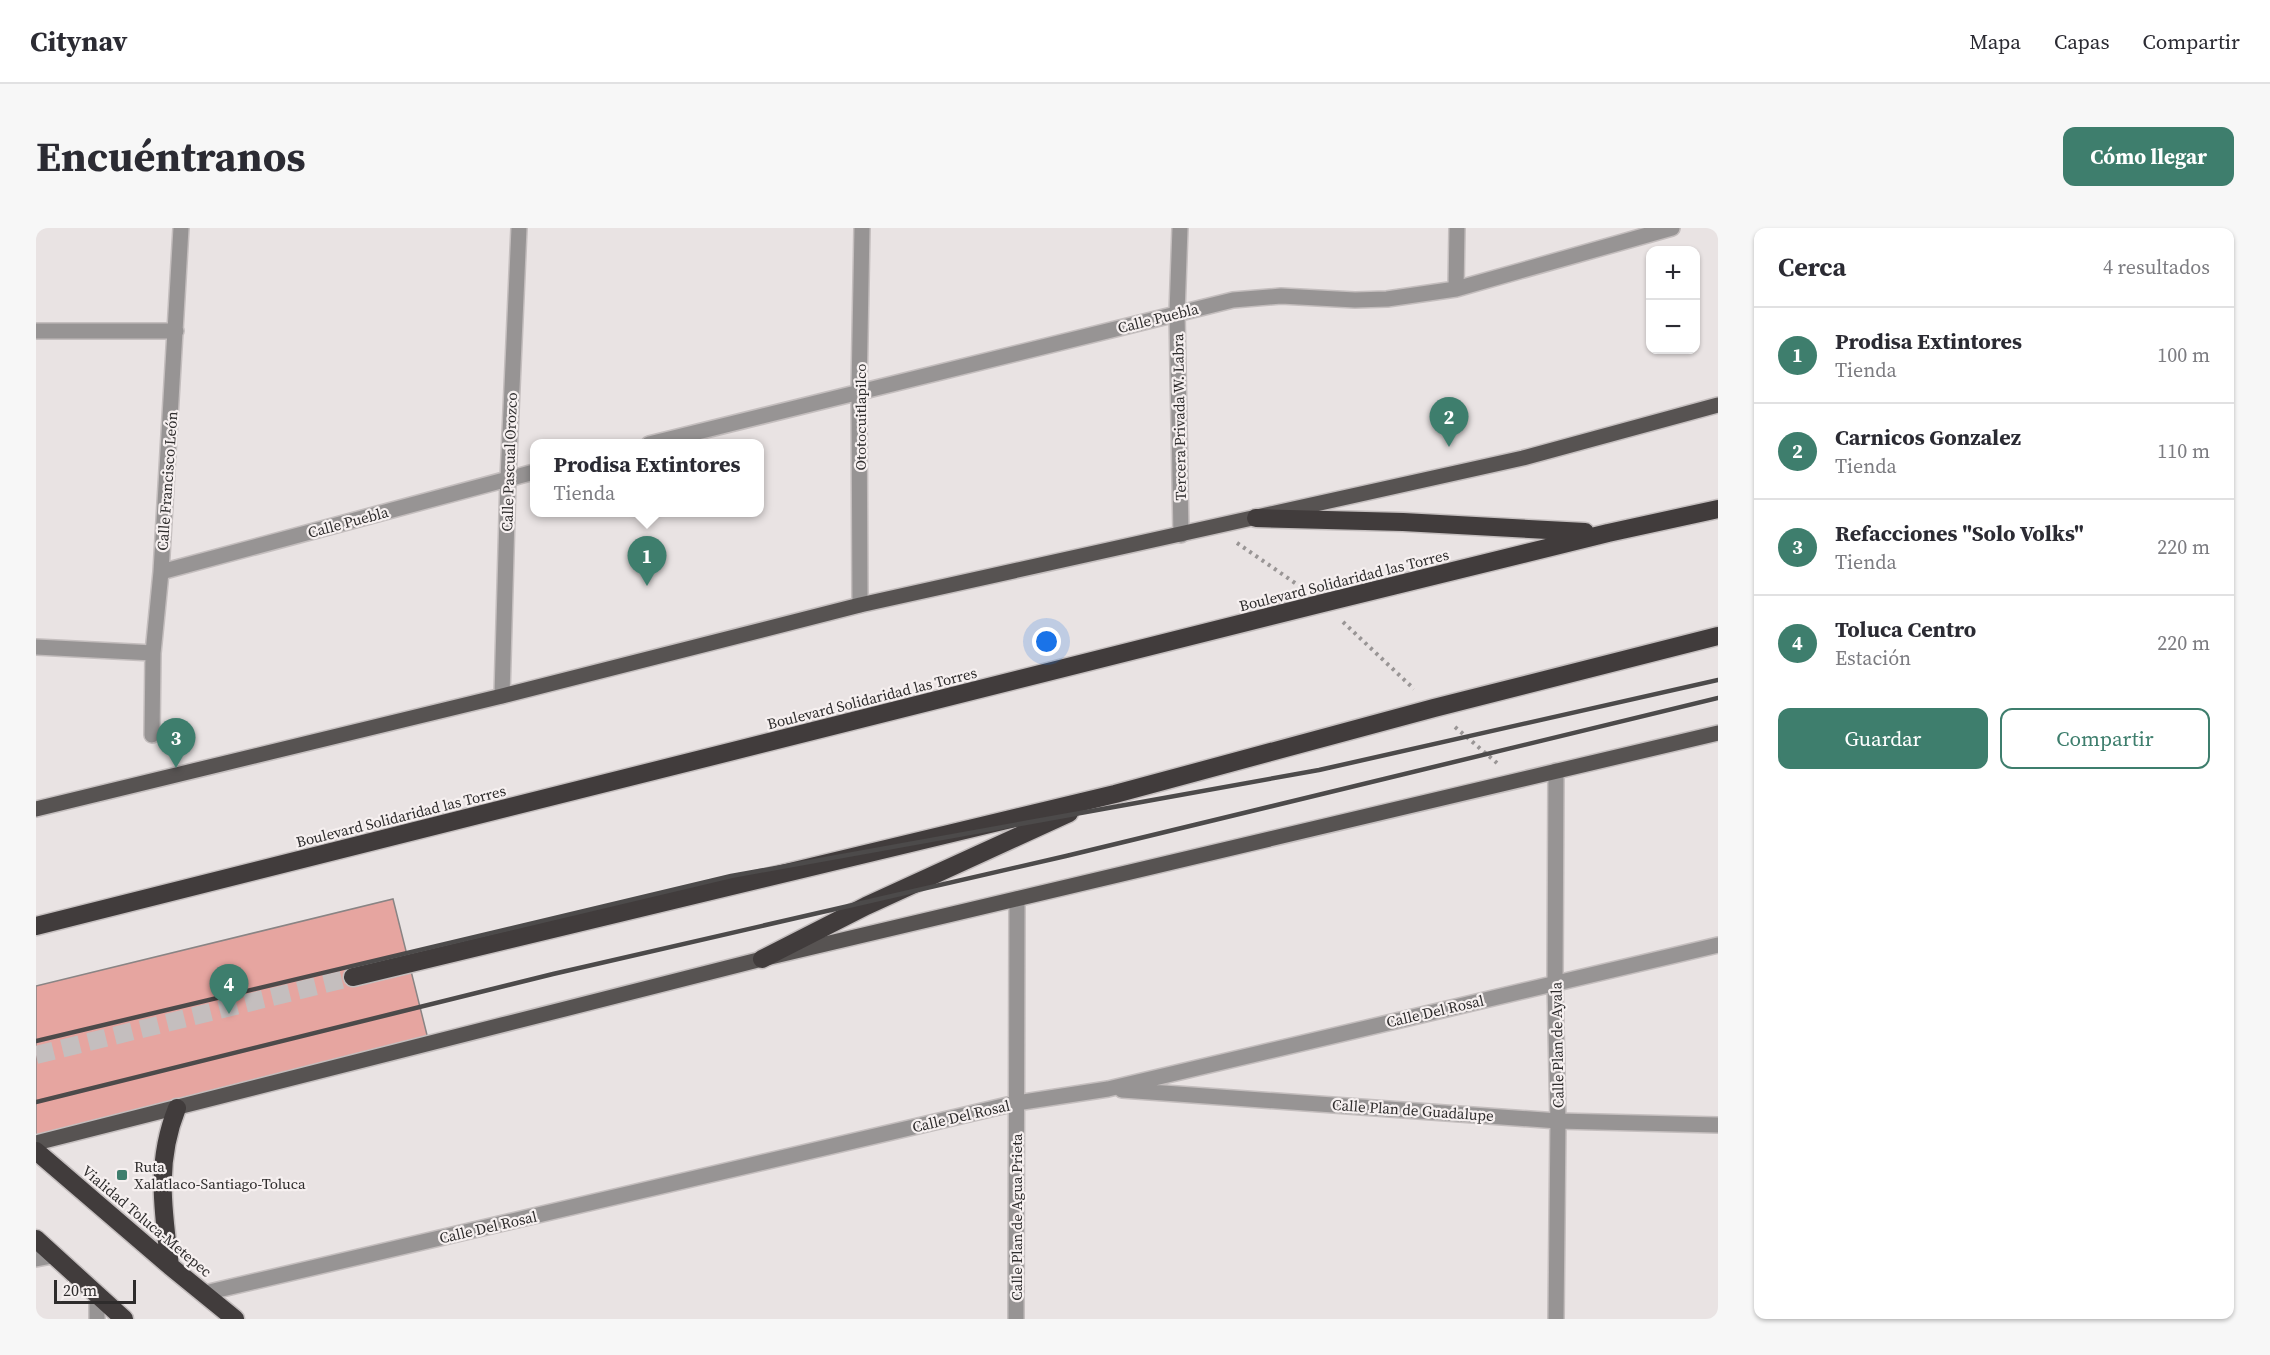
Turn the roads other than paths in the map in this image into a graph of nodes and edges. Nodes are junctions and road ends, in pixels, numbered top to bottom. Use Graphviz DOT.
graph roads {
  1 [pos="181,228"];
  2 [pos="519,228"];
  3 [pos="862,228"];
  4 [pos="1180,228"];
  5 [pos="1458,228"];
  6 [pos="1672,228"];
  7 [pos="1642,232"];
  8 [pos="1456,289"];
  9 [pos="1177,313"];
  10 [pos="36,331"];
  11 [pos="176,331"];
  12 [pos="860,391"];
  13 [pos="1718,405"];
  14 [pos="669,439"];
  15 [pos="530,473"];
  16 [pos="508,479"];
  17 [pos="1718,509"];
  18 [pos="1256,518"];
  19 [pos="1608,533"];
  20 [pos="1181,535"];
  21 [pos="161,572"];
  22 [pos="860,605"];
  23 [pos="1718,636"];
  24 [pos="36,647"];
  25 [pos="153,653"];
  26 [pos="502,696"];
  27 [pos="1718,733"];
  28 [pos="152,735"];
  29 [pos="1556,771"];
  30 [pos="1115,794"];
  31 [pos="36,809"];
  32 [pos="1017,899"];
  33 [pos="36,926"];
  34 [pos="1718,945"];
  35 [pos="762,958"];
  36 [pos="353,977"];
  37 [pos="1555,982"];
  38 [pos="1108,1089"];
  39 [pos="1016,1102"];
  40 [pos="177,1108"];
  41 [pos="1558,1121"];
  42 [pos="1718,1125"];
  43 [pos="36,1143"];
  44 [pos="36,1151"];
  45 [pos="36,1239"];
  46 [pos="44,1258"];
  47 [pos="170,1266"];
  48 [pos="205,1293"];
  49 [pos="97,1295"];
  50 [pos="97,1319"];
  51 [pos="124,1319"];
  52 [pos="235,1319"];
  53 [pos="1016,1319"];
  54 [pos="1556,1319"];
  1 -- 11 [label="street, Calle Francisco León"];
  2 -- 16 [label="street, Calle Pascual Orozco"];
  3 -- 12 [label="street, Ototocuitlapilco"];
  4 -- 9 [label="street, Tercera Privada W. Labra"];
  5 -- 8 [label="street"];
  6 -- 7 [label="street, Calle Puebla"];
  7 -- 8 [label="street, Calle Puebla"];
  8 -- 9 [label="street, Calle Puebla"];
  9 -- 12 [label="street, Calle Puebla"];
  9 -- 20 [label="street, Tercera Privada W. Labra"];
  10 -- 11 [label="street"];
  11 -- 21 [label="street, Calle Francisco León"];
  12 -- 14 [label="street, Calle Puebla"];
  12 -- 22 [label="street, Ototocuitlapilco"];
  13 -- 18 [label="main road"];
  15 -- 16 [label="street, Calle Puebla"];
  16 -- 21 [label="street, Calle Puebla"];
  16 -- 26 [label="street, Calle Pascual Orozco"];
  17 -- 19 [label="highway, Boulevard Solidaridad las Torres"];
  18 -- 19 [label="highway"];
  18 -- 20 [label="main road"];
  19 -- 33 [label="highway, Boulevard Solidaridad las Torres"];
  20 -- 22 [label="main road"];
  21 -- 25 [label="street, Calle Francisco León"];
  22 -- 26 [label="main road"];
  23 -- 30 [label="highway"];
  24 -- 25 [label="street"];
  25 -- 28 [label="street, Calle Francisco León"];
  26 -- 31 [label="main road"];
  27 -- 29 [label="main road"];
  29 -- 32 [label="main road"];
  29 -- 37 [label="street, Calle Plan de Ayala"];
  30 -- 35 [label="highway"];
  30 -- 36 [label="highway"];
  32 -- 35 [label="main road"];
  32 -- 39 [label="street, Calle Plan de Agua Prieta"];
  34 -- 37 [label="street, Calle Del Rosal"];
  35 -- 40 [label="main road"];
  37 -- 38 [label="street, Calle Del Rosal"];
  37 -- 41 [label="street, Calle Plan de Ayala"];
  38 -- 39 [label="street, Calle Del Rosal"];
  38 -- 41 [label="street, Calle Plan de Guadalupe"];
  39 -- 48 [label="street, Calle Del Rosal"];
  39 -- 53 [label="street, Calle Plan de Agua Prieta"];
  40 -- 43 [label="main road"];
  40 -- 47 [label="highway"];
  41 -- 42 [label="street, Calle Plan de Guadalupe"];
  41 -- 54 [label="street, Calle Plan de Ayala"];
  44 -- 47 [label="highway, Vialidad Toluca-Metepec"];
  45 -- 46 [label="highway"];
  46 -- 49 [label="highway"];
  47 -- 48 [label="highway, Vialidad Toluca-Metepec"];
  48 -- 52 [label="highway, Vialidad Toluca-Metepec"];
  49 -- 50 [label="street"];
  49 -- 51 [label="highway"];
}
